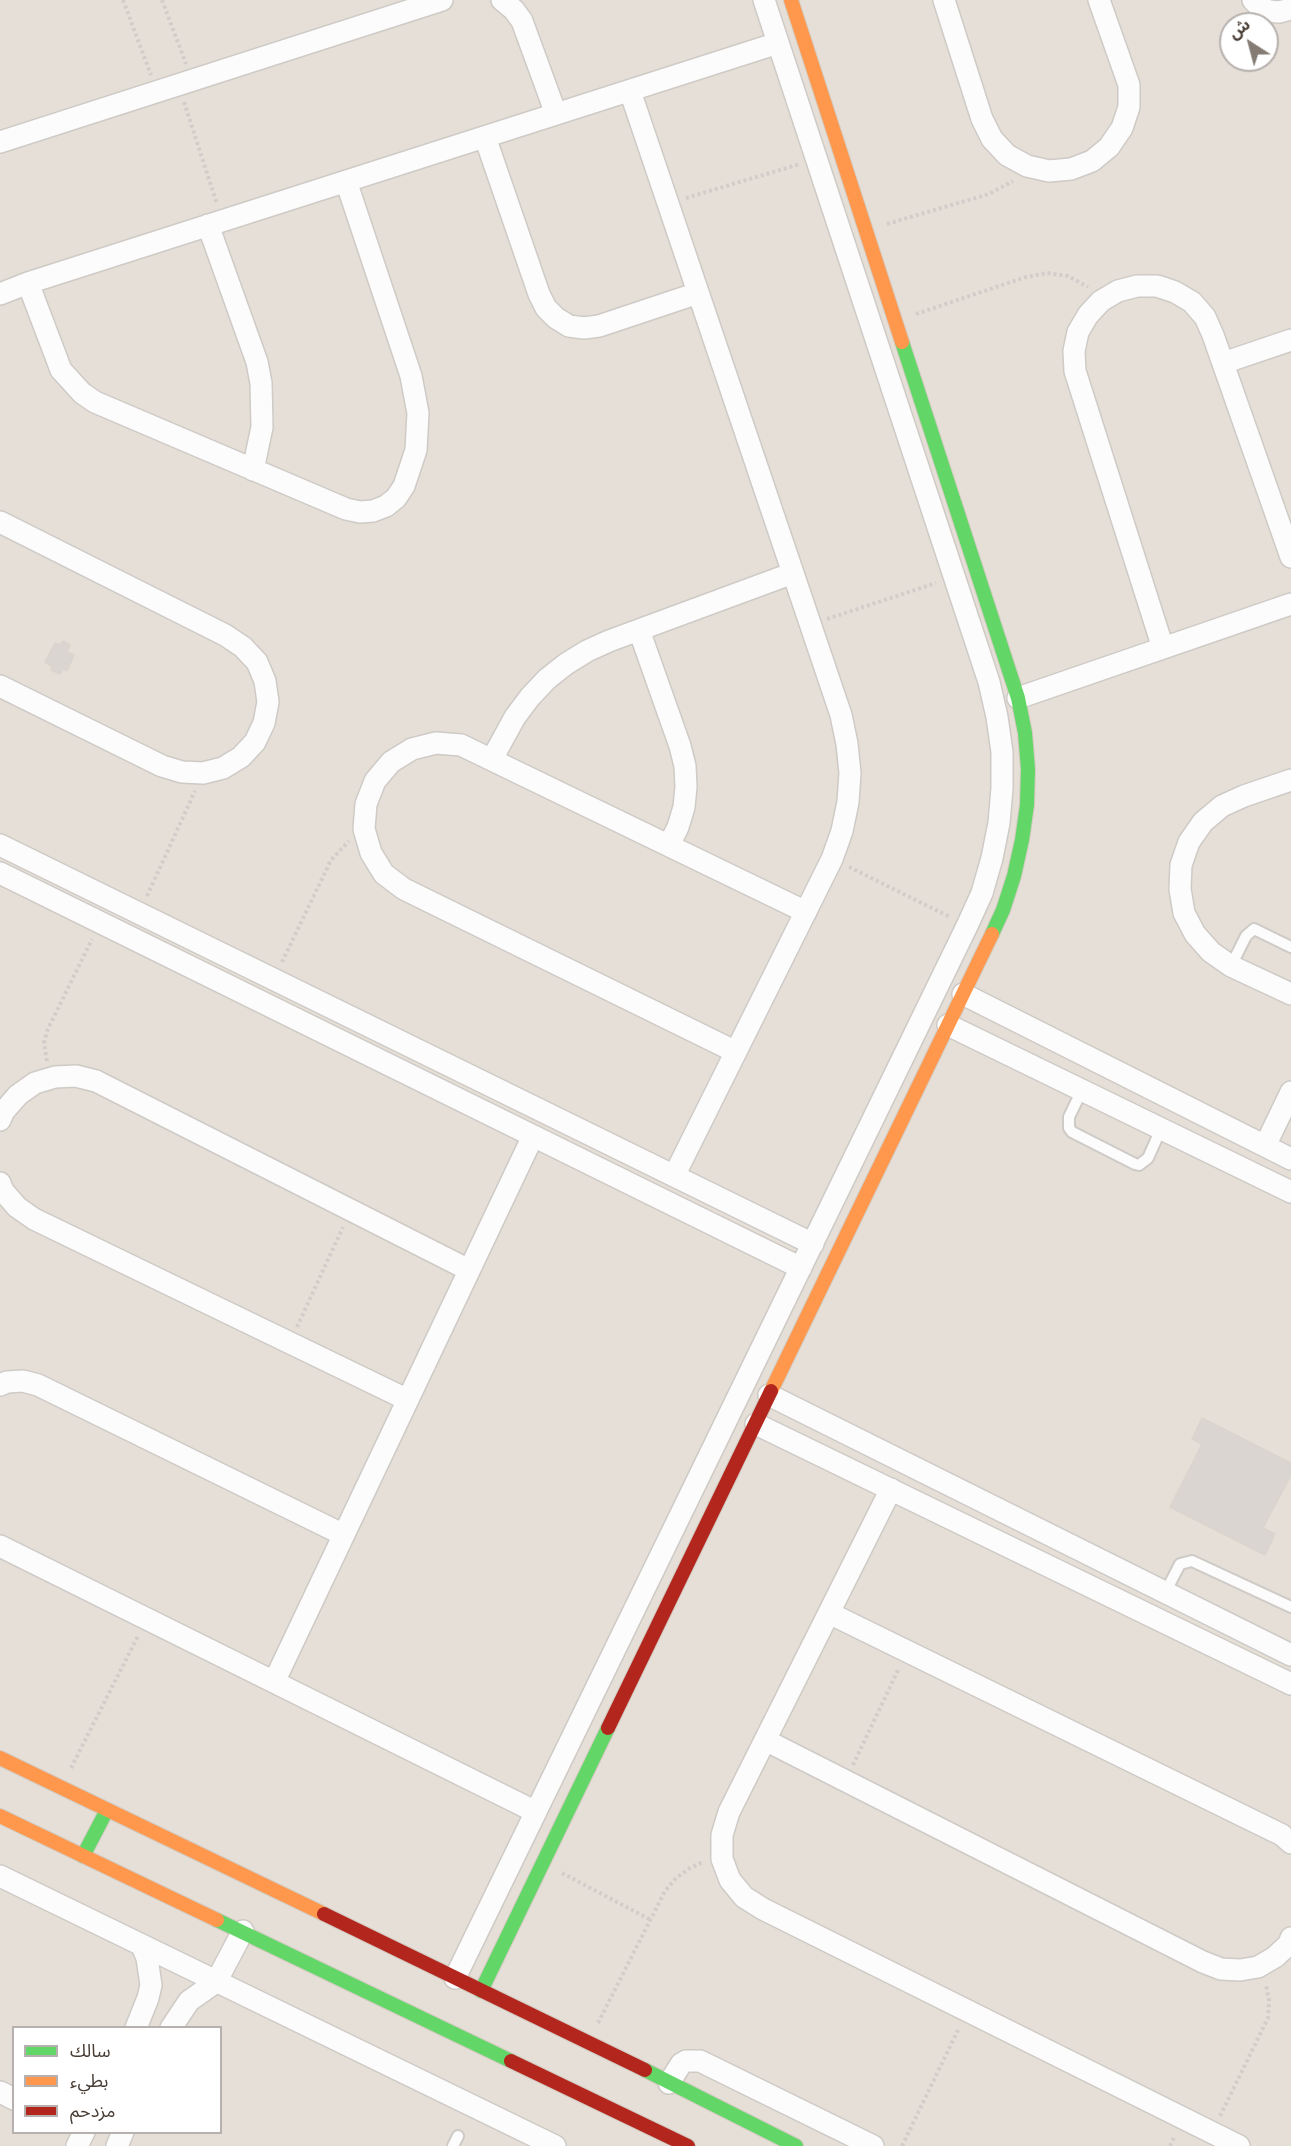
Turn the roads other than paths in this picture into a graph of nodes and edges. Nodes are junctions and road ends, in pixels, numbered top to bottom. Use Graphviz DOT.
graph roads {
  1 [pos="442,0"];
  2 [pos="502,0"];
  3 [pos="764,0"];
  4 [pos="791,0"];
  5 [pos="944,0"];
  6 [pos="1099,0"];
  7 [pos="1253,0"];
  8 [pos="1291,9"];
  9 [pos="778,43"];
  10 [pos="630,91"];
  11 [pos="556,114"];
  12 [pos="485,137"];
  13 [pos="0,142"];
  14 [pos="346,182"];
  15 [pos="215,223"];
  16 [pos="27,283"];
  17 [pos="698,293"];
  18 [pos="0,294"];
  19 [pos="1291,340"];
  20 [pos="1223,363"];
  21 [pos="253,470"];
  22 [pos="0,522"];
  23 [pos="1291,557"];
  24 [pos="793,573"];
  25 [pos="1291,604"];
  26 [pos="639,630"];
  27 [pos="1163,648"];
  28 [pos="0,686"];
  29 [pos="1018,698"];
  30 [pos="492,759"];
  31 [pos="1291,780"];
  32 [pos="0,845"];
  33 [pos="669,845"];
  34 [pos="0,873"];
  35 [pos="806,912"];
  36 [pos="1291,947"];
  37 [pos="1231,966"];
  38 [pos="963,994"];
  39 [pos="1291,994"];
  40 [pos="309,997"];
  41 [pos="298,1020"];
  42 [pos="948,1025"];
  43 [pos="736,1052"];
  44 [pos="1082,1090"];
  45 [pos="1291,1092"];
  46 [pos="0,1120"];
  47 [pos="1161,1129"];
  48 [pos="533,1136"];
  49 [pos="1265,1146"];
  50 [pos="1291,1159"];
  51 [pos="674,1176"];
  52 [pos="0,1183"];
  53 [pos="1291,1192"];
  54 [pos="813,1244"];
  55 [pos="801,1268"];
  56 [pos="469,1270"];
  57 [pos="0,1385"];
  58 [pos="769,1395"];
  59 [pos="408,1400"];
  60 [pos="756,1424"];
  61 [pos="891,1489"];
  62 [pos="344,1534"];
  63 [pos="0,1546"];
  64 [pos="1166,1593"];
  65 [pos="1291,1607"];
  66 [pos="829,1613"];
  67 [pos="1291,1655"];
  68 [pos="274,1682"];
  69 [pos="1291,1684"];
  70 [pos="765,1740"];
  71 [pos="0,1758"];
  72 [pos="107,1810"];
  73 [pos="536,1812"];
  74 [pos="0,1816"];
  75 [pos="1291,1843"];
  76 [pos="83,1856"];
  77 [pos="0,1876"];
  78 [pos="243,1931"];
  79 [pos="1291,1938"];
  80 [pos="142,1946"];
  81 [pos="455,1978"];
  82 [pos="216,1982"];
  83 [pos="481,1991"];
  84 [pos="136,2026"];
  85 [pos="172,2026"];
  86 [pos="669,2083"];
  87 [pos="555,2146"];
  88 [pos="688,2146"];
  89 [pos="796,2146"];
  90 [pos="873,2146"];
  91 [pos="1239,2146"];
  1 -- 13 [label="street"];
  2 -- 11 [label="street"];
  3 -- 9 [label="street"];
  4 -- 29 [label="street"];
  5 -- 6 [label="street"];
  7 -- 8 [label="street"];
  9 -- 10 [label="street"];
  9 -- 54 [label="street"];
  10 -- 11 [label="street"];
  10 -- 17 [label="street"];
  11 -- 12 [label="street"];
  12 -- 14 [label="street"];
  12 -- 17 [label="street"];
  14 -- 15 [label="street"];
  14 -- 21 [label="street"];
  15 -- 16 [label="street"];
  15 -- 21 [label="street"];
  16 -- 18 [label="street"];
  16 -- 21 [label="street"];
  17 -- 24 [label="street"];
  19 -- 20 [label="street"];
  20 -- 23 [label="street"];
  20 -- 27 [label="street"];
  22 -- 28 [label="street"];
  24 -- 26 [label="street"];
  24 -- 35 [label="street"];
  25 -- 27 [label="street"];
  26 -- 30 [label="street"];
  26 -- 33 [label="street"];
  27 -- 29 [label="street"];
  29 -- 38 [label="street"];
  30 -- 33 [label="street"];
  30 -- 43 [label="street"];
  31 -- 37 [label="street"];
  32 -- 40 [label="street"];
  33 -- 35 [label="street"];
  34 -- 41 [label="street"];
  35 -- 43 [label="street"];
  36 -- 37 [label="lane"];
  37 -- 39 [label="street"];
  38 -- 42 [label="street"];
  38 -- 49 [label="street"];
  40 -- 41 [label="street"];
  40 -- 51 [label="street"];
  41 -- 48 [label="street"];
  42 -- 44 [label="street"];
  42 -- 58 [label="street"];
  43 -- 51 [label="street"];
  44 -- 47 [label="street"];
  44 -- 47 [label="lane"];
  45 -- 49 [label="street"];
  46 -- 56 [label="street"];
  47 -- 53 [label="street"];
  48 -- 55 [label="street"];
  48 -- 56 [label="street"];
  49 -- 50 [label="street"];
  51 -- 54 [label="street"];
  52 -- 59 [label="street"];
  54 -- 55 [label="street"];
  55 -- 73 [label="street"];
  56 -- 59 [label="street"];
  57 -- 62 [label="street"];
  58 -- 60 [label="street"];
  58 -- 64 [label="street"];
  59 -- 62 [label="street"];
  60 -- 61 [label="street"];
  60 -- 83 [label="street"];
  61 -- 66 [label="street"];
  61 -- 69 [label="street"];
  62 -- 68 [label="street"];
  63 -- 68 [label="street"];
  64 -- 65 [label="lane"];
  64 -- 67 [label="street"];
  66 -- 70 [label="street"];
  66 -- 75 [label="street"];
  68 -- 73 [label="street"];
  70 -- 79 [label="street"];
  70 -- 91 [label="street"];
  71 -- 72 [label="street"];
  72 -- 76 [label="street"];
  72 -- 81 [label="street"];
  73 -- 81 [label="street"];
  74 -- 76 [label="street"];
  76 -- 78 [label="street"];
  77 -- 80 [label="street"];
  78 -- 82 [label="street"];
  78 -- 88 [label="street"];
  80 -- 82 [label="street"];
  80 -- 84 [label="street"];
  81 -- 83 [label="street"];
  82 -- 85 [label="street"];
  82 -- 87 [label="street"];
  83 -- 86 [label="street"];
  86 -- 89 [label="street"];
  86 -- 90 [label="street"];
}
